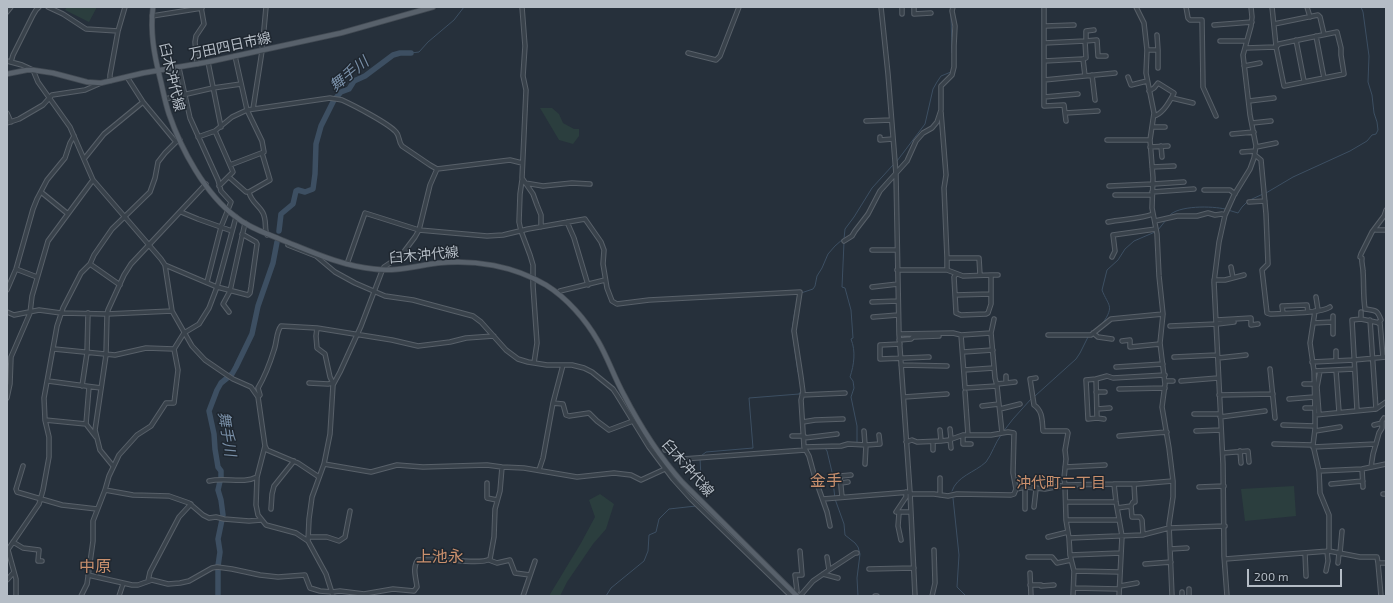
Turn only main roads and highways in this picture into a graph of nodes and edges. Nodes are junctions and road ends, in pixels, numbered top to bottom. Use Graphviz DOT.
graph roads {
  1 [pos="153,7"];
  2 [pos="433,7"];
  3 [pos="158,70"];
  4 [pos="7,74"];
  5 [pos="796,595"];
  1 -- 3 [label="main road, 臼木沖代線"];
  2 -- 3 [label="main road, 万田四日市線"];
  3 -- 4 [label="main road, 万田四日市線"];
  3 -- 5 [label="main road, 臼木沖代線"];
}
